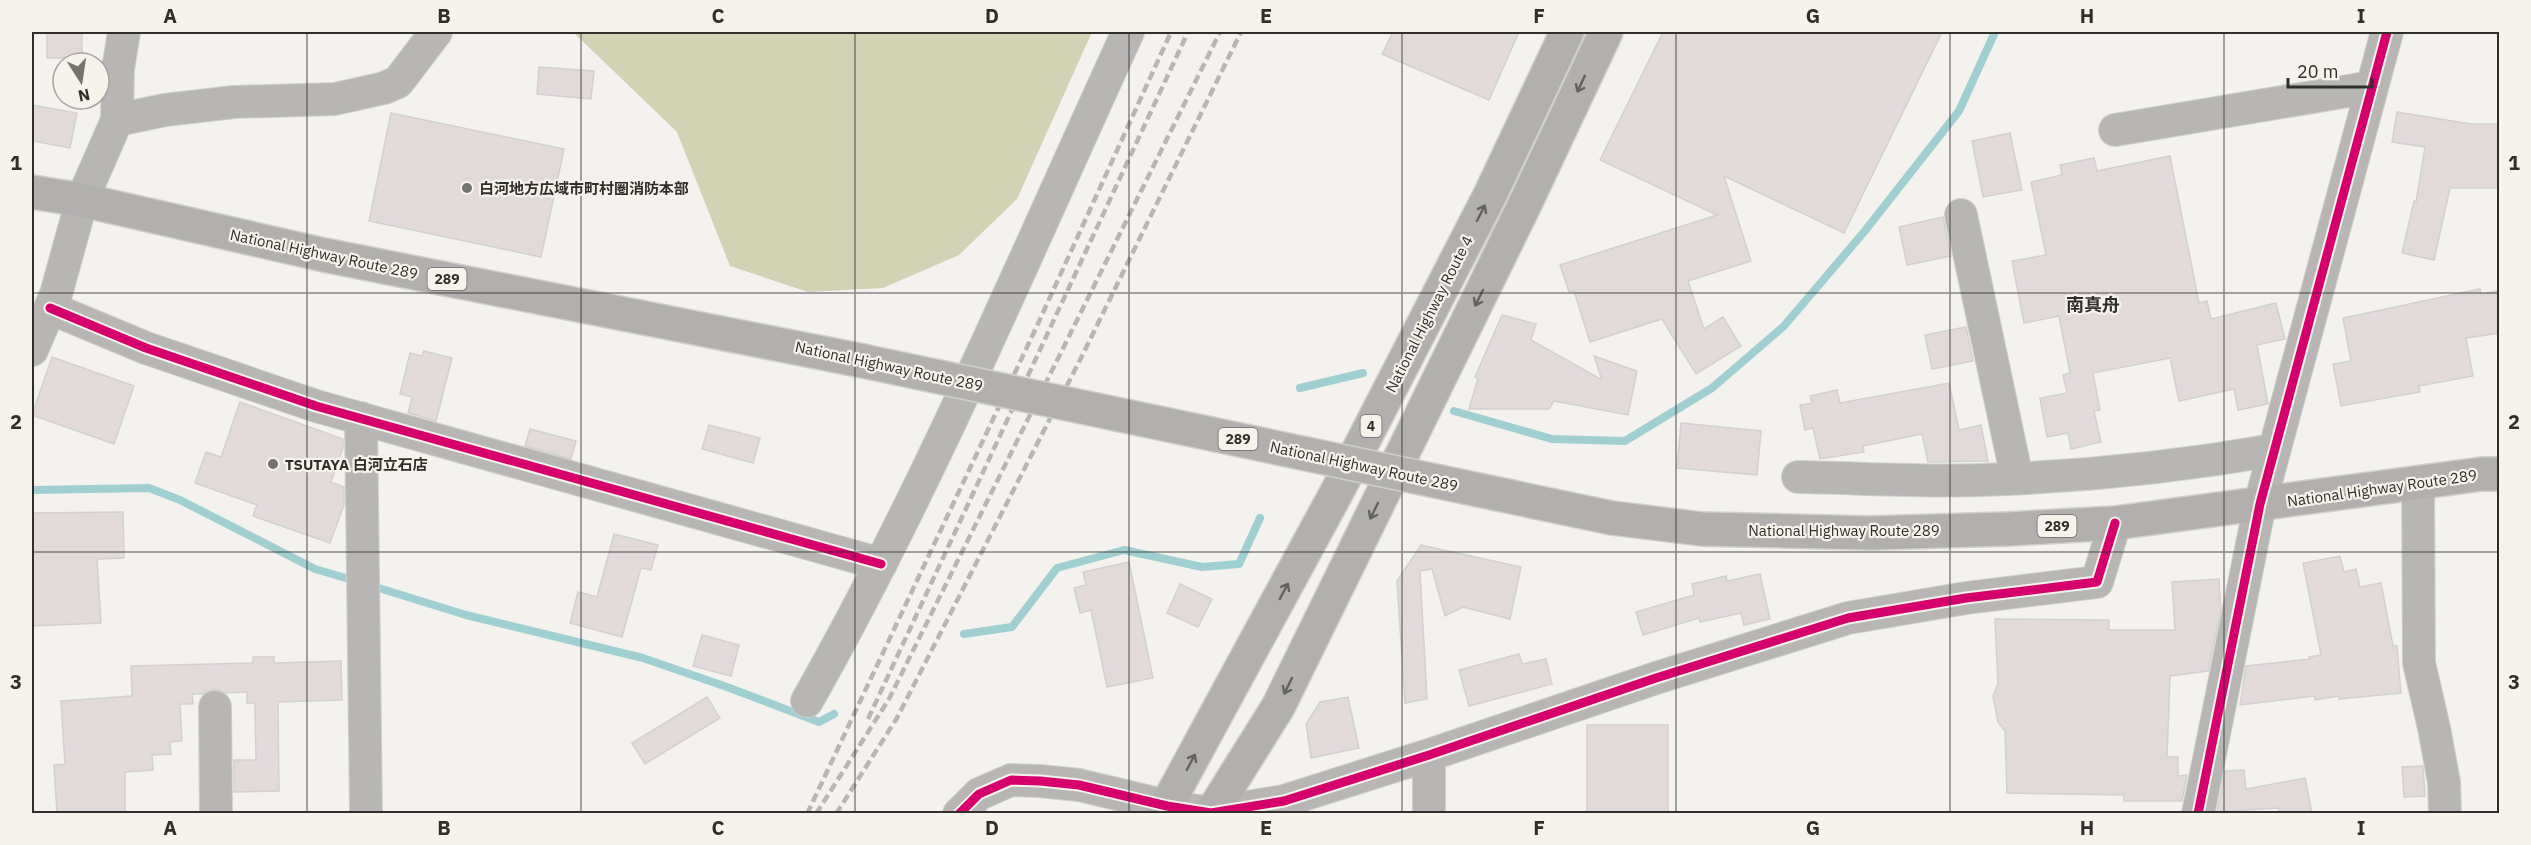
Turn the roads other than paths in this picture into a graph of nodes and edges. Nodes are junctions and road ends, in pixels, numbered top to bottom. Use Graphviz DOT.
graph roads {
  1 [pos="124,32"];
  2 [pos="436,32"];
  3 [pos="1128,32"];
  4 [pos="1567,32"];
  5 [pos="1606,32"];
  6 [pos="2387,32"];
  7 [pos="2372,87"];
  8 [pos="117,120"];
  9 [pos="2115,130"];
  10 [pos="32,192"];
  11 [pos="82,200"];
  12 [pos="1961,215"];
  13 [pos="50,308"];
  14 [pos="32,351"];
  15 [pos="361,418"];
  16 [pos="2274,450"];
  17 [pos="2499,474"];
  18 [pos="1798,477"];
  19 [pos="2017,478"];
  20 [pos="2418,483"];
  21 [pos="2260,504"];
  22 [pos="2115,523"];
  23 [pos="881,564"];
  24 [pos="807,701"];
  25 [pos="214,707"];
  26 [pos="1429,755"];
  27 [pos="1165,810"];
  28 [pos="216,813"];
  29 [pos="366,813"];
  30 [pos="959,813"];
  31 [pos="1211,813"];
  32 [pos="1429,813"];
  33 [pos="2198,813"];
  34 [pos="2445,813"];
  1 -- 8 [label="street"];
  2 -- 8 [label="street"];
  3 -- 23 [label="street"];
  27 -- 4 [label="highway, National Highway Route 4 / 4, one-way"];
  5 -- 31 [label="highway, one-way"];
  6 -- 7 [label="street"];
  7 -- 9 [label="street"];
  7 -- 16 [label="street"];
  8 -- 11 [label="street"];
  10 -- 11 [label="highway, National Highway Route 289 / 289"];
  11 -- 13 [label="street"];
  11 -- 22 [label="highway, National Highway Route 289 / 289, bridge"];
  12 -- 19 [label="street"];
  13 -- 14 [label="street"];
  13 -- 15 [label="street"];
  15 -- 23 [label="street"];
  15 -- 29 [label="street"];
  16 -- 19 [label="street"];
  16 -- 21 [label="street"];
  17 -- 20 [label="highway, National Highway Route 289 / 289"];
  18 -- 19 [label="street"];
  20 -- 21 [label="highway, National Highway Route 289 / 289"];
  20 -- 34 [label="street"];
  21 -- 22 [label="highway, National Highway Route 289 / 289"];
  21 -- 33 [label="street"];
  22 -- 26 [label="street"];
  23 -- 24 [label="street"];
  25 -- 28 [label="street"];
  26 -- 31 [label="street"];
  26 -- 32 [label="street"];
  27 -- 30 [label="street"];
  27 -- 31 [label="street"];
}
